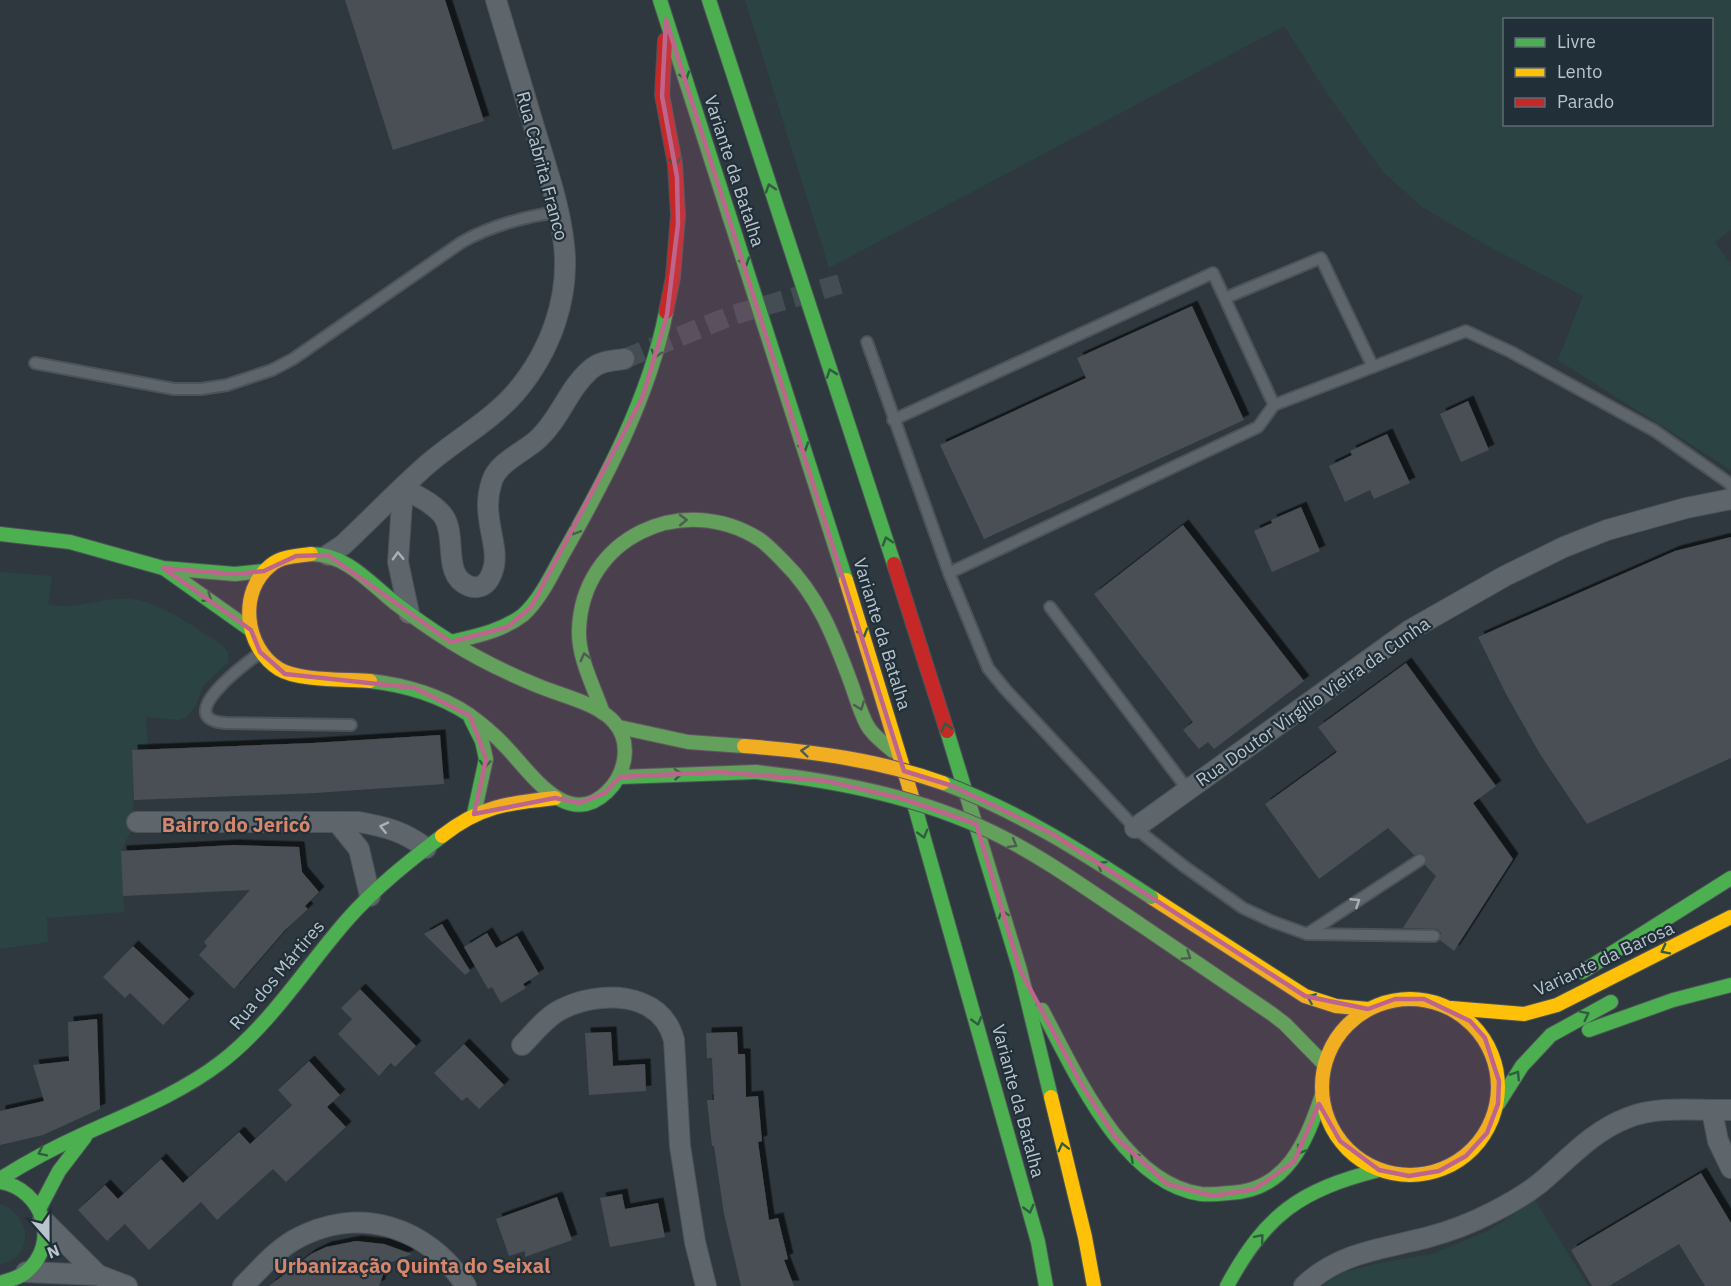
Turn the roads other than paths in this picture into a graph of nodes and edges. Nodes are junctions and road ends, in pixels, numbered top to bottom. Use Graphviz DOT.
graph roads {
  1 [pos="496,0"];
  2 [pos="660,0"];
  3 [pos="709,0"];
  4 [pos="666,21"];
  5 [pos="557,212"];
  6 [pos="1225,298"];
  7 [pos="867,342"];
  8 [pos="624,359"];
  9 [pos="35,363"];
  10 [pos="1372,367"];
  11 [pos="1274,405"];
  12 [pos="893,420"];
  13 [pos="1731,486"];
  14 [pos="403,488"];
  15 [pos="1731,499"];
  16 [pos="0,534"];
  17 [pos="328,555"];
  18 [pos="163,568"];
  19 [pos="264,571"];
  20 [pos="949,573"];
  21 [pos="1050,607"];
  22 [pos="409,613"];
  23 [pos="251,630"];
  24 [pos="451,642"];
  25 [pos="260,652"];
  26 [pos="603,713"];
  27 [pos="470,716"];
  28 [pos="351,725"];
  29 [pos="618,728"];
  30 [pos="900,758"];
  31 [pos="620,777"];
  32 [pos="1188,790"];
  33 [pos="555,798"];
  34 [pos="474,814"];
  35 [pos="137,822"];
  36 [pos="338,823"];
  37 [pos="1135,828"];
  38 [pos="426,848"];
  39 [pos="1420,860"];
  40 [pos="1731,878"];
  41 [pos="370,896"];
  42 [pos="1731,917"];
  43 [pos="1307,934"];
  44 [pos="1434,936"];
  45 [pos="1020,970"];
  46 [pos="1569,980"];
  47 [pos="1731,985"];
  48 [pos="1541,995"];
  49 [pos="1623,995"];
  50 [pos="1451,1008"];
  51 [pos="1368,1009"];
  52 [pos="1496,1011"];
  53 [pos="522,1045"];
  54 [pos="1538,1049"];
  55 [pos="1324,1064"];
  56 [pos="1322,1095"];
  57 [pos="1498,1104"];
  58 [pos="1722,1110"];
  59 [pos="88,1133"];
  60 [pos="1731,1168"];
  61 [pos="1379,1170"];
  62 [pos="0,1180"];
  63 [pos="41,1215"];
  64 [pos="99,1275"];
  65 [pos="12,1280"];
  66 [pos="127,1286"];
  67 [pos="243,1286"];
  68 [pos="466,1286"];
  69 [pos="706,1286"];
  70 [pos="1046,1286"];
  71 [pos="1094,1286"];
  72 [pos="1227,1286"];
  73 [pos="1304,1286"];
  1 -- 5 [label="street, Rua Cabrita Franco"];
  2 -- 4 [label="main road, Variante da Batalha"];
  45 -- 3 [label="main road, Variante da Batalha, one-way"];
  4 -- 24 [label="main road, one-way"];
  4 -- 30 [label="main road, Variante da Batalha, one-way"];
  5 -- 9 [label="lane"];
  5 -- 14 [label="street, Rua Cabrita Franco"];
  6 -- 10 [label="lane"];
  6 -- 11 [label="lane"];
  6 -- 12 [label="lane"];
  7 -- 12 [label="lane"];
  8 -- 14 [label="street"];
  10 -- 11 [label="lane"];
  10 -- 13 [label="lane"];
  11 -- 20 [label="lane"];
  12 -- 20 [label="lane"];
  14 -- 17 [label="street, Rua Cabrita Franco"];
  22 -- 14 [label="street, one-way"];
  15 -- 32 [label="street, Rua Doutor Virgílio Vieira da Cunha"];
  16 -- 18 [label="main road"];
  17 -- 19 [label="main road"];
  17 -- 22 [label="main road"];
  18 -- 19 [label="main road"];
  18 -- 23 [label="main road, one-way"];
  19 -- 23 [label="main road"];
  20 -- 37 [label="lane"];
  21 -- 32 [label="lane"];
  22 -- 24 [label="main road"];
  23 -- 25 [label="main road"];
  24 -- 26 [label="main road"];
  25 -- 27 [label="main road"];
  25 -- 28 [label="lane"];
  26 -- 29 [label="main road"];
  26 -- 30 [label="main road, one-way"];
  27 -- 33 [label="main road"];
  27 -- 34 [label="main road, one-way"];
  29 -- 31 [label="main road"];
  51 -- 29 [label="main road, one-way, bridge"];
  30 -- 70 [label="main road, Variante da Batalha, one-way"];
  31 -- 33 [label="main road, Rua dos Mártires"];
  31 -- 55 [label="main road, one-way, bridge"];
  32 -- 37 [label="street, Rua Doutor Virgílio Vieira da Cunha"];
  33 -- 34 [label="main road, Rua dos Mártires"];
  34 -- 38 [label="main road, Rua dos Mártires"];
  35 -- 36 [label="street"];
  38 -- 36 [label="street, one-way"];
  36 -- 41 [label="street"];
  37 -- 43 [label="lane"];
  38 -- 41 [label="main road, Rua dos Mártires"];
  43 -- 39 [label="lane, one-way"];
  40 -- 46 [label="main road"];
  41 -- 59 [label="main road, Rua dos Mártires"];
  42 -- 52 [label="main road, Variante da Barosa, one-way"];
  43 -- 44 [label="lane"];
  56 -- 45 [label="main road, one-way"];
  71 -- 45 [label="main road, Variante da Batalha, one-way"];
  47 -- 54 [label="main road"];
  48 -- 52 [label="main road"];
  54 -- 49 [label="main road, one-way"];
  50 -- 51 [label="main road"];
  50 -- 52 [label="main road, Variante da Barosa"];
  50 -- 57 [label="main road"];
  51 -- 55 [label="main road"];
  53 -- 69 [label="street"];
  57 -- 54 [label="main road, one-way"];
  55 -- 56 [label="main road"];
  56 -- 61 [label="main road"];
  57 -- 61 [label="main road"];
  58 -- 60 [label="street"];
  58 -- 73 [label="street"];
  59 -- 62 [label="main road, Rua dos Mártires, one-way"];
  59 -- 63 [label="main road, Rua dos Mártires"];
  72 -- 61 [label="main road, one-way"];
  62 -- 63 [label="main road"];
  63 -- 64 [label="street"];
  63 -- 65 [label="main road"];
  64 -- 65 [label="street"];
  64 -- 66 [label="street"];
  67 -- 68 [label="street"];
}
